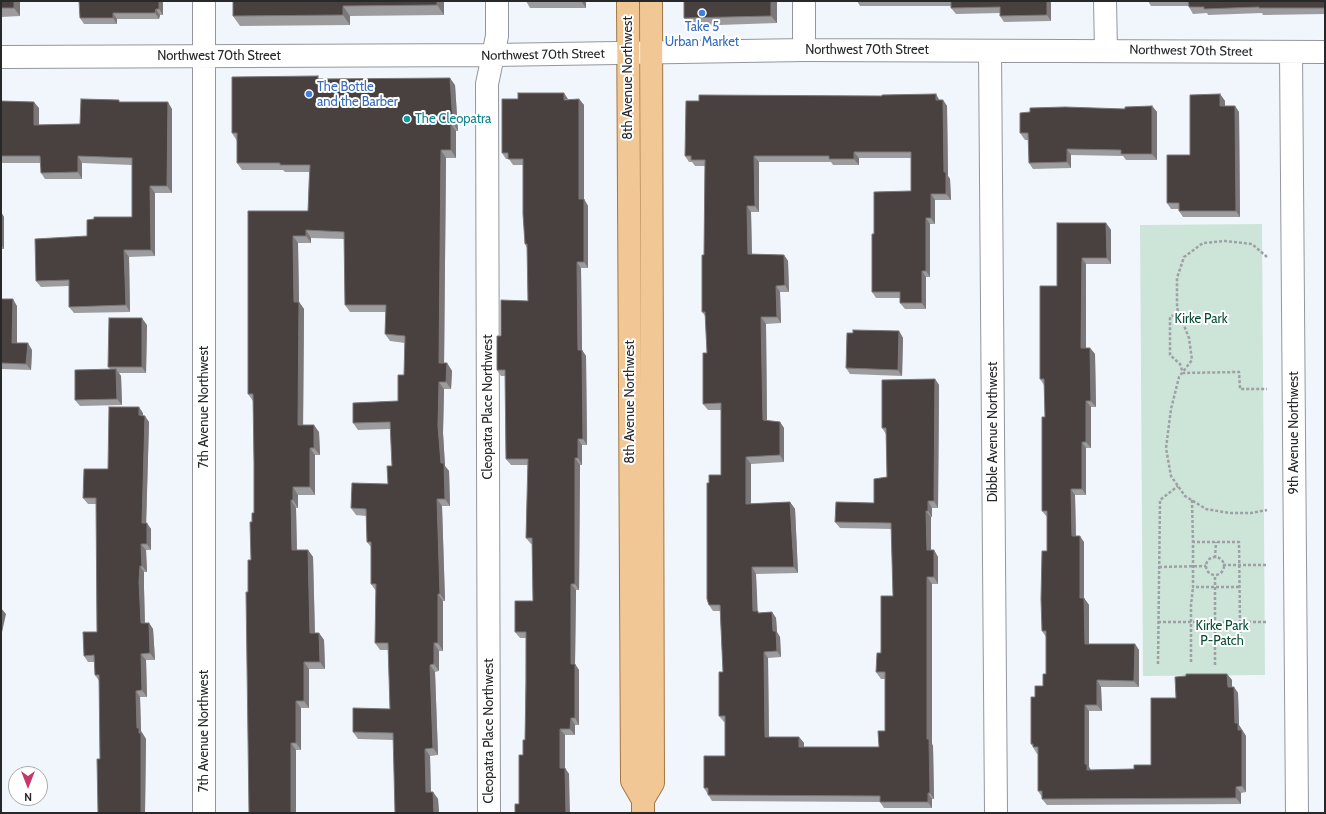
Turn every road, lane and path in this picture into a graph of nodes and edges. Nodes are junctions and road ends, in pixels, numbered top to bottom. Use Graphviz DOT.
graph roads {
  1 [pos="204,1"];
  2 [pos="497,1"];
  3 [pos="628,1"];
  4 [pos="651,1"];
  5 [pos="804,1"];
  6 [pos="1105,1"];
  7 [pos="804,50"];
  8 [pos="1106,50"];
  9 [pos="990,51"];
  10 [pos="1291,52"];
  11 [pos="1325,52"];
  12 [pos="628,54"];
  13 [pos="651,54"];
  14 [pos="203,56"];
  15 [pos="493,56"];
  16 [pos="1,57"];
  17 [pos="1267,257"];
  18 [pos="1179,313"];
  19 [pos="1183,373"];
  20 [pos="1267,389"];
  21 [pos="1178,486"];
  22 [pos="1192,500"];
  23 [pos="1267,510"];
  24 [pos="1193,542"];
  25 [pos="1216,542"];
  26 [pos="1216,558"];
  27 [pos="1224,565"];
  28 [pos="1267,565"];
  29 [pos="1206,566"];
  30 [pos="1239,566"];
  31 [pos="1159,567"];
  32 [pos="1193,567"];
  33 [pos="1216,575"];
  34 [pos="1193,587"];
  35 [pos="1216,587"];
  36 [pos="1239,587"];
  37 [pos="1158,622"];
  38 [pos="1191,622"];
  39 [pos="1215,622"];
  40 [pos="1240,622"];
  41 [pos="1268,622"];
  42 [pos="1240,639"];
  43 [pos="1191,662"];
  44 [pos="1158,664"];
  45 [pos="1215,666"];
  46 [pos="643,806"];
  47 [pos="204,813"];
  48 [pos="489,813"];
  49 [pos="996,813"];
  50 [pos="1297,813"];
  1 -- 14 [label="street, 7th Avenue Northwest"];
  2 -- 15 [label="street, Cleopatra Place Northwest"];
  3 -- 12 [label="main road, 8th Avenue Northwest"];
  4 -- 13 [label="main road, 8th Avenue Northwest"];
  5 -- 7 [label="street"];
  6 -- 8 [label="street"];
  7 -- 9 [label="street, Northwest 70th Street"];
  7 -- 13 [label="street, Northwest 70th Street"];
  8 -- 9 [label="street, Northwest 70th Street"];
  8 -- 10 [label="street, Northwest 70th Street"];
  9 -- 49 [label="street, Dibble Avenue Northwest"];
  10 -- 11 [label="street, Northwest 70th Street"];
  10 -- 50 [label="street, 9th Avenue Northwest"];
  12 -- 13 [label="street, Northwest 70th Street"];
  12 -- 15 [label="street, Northwest 70th Street"];
  12 -- 46 [label="main road, 8th Avenue Northwest"];
  13 -- 46 [label="main road, 8th Avenue Northwest"];
  14 -- 15 [label="street, Northwest 70th Street"];
  14 -- 16 [label="street, Northwest 70th Street"];
  14 -- 47 [label="street, 7th Avenue Northwest"];
  15 -- 48 [label="street, Cleopatra Place Northwest"];
  17 -- 18 [label="path"];
  18 -- 19 [label="path"];
  18 -- 19 [label="path"];
  19 -- 20 [label="path"];
  19 -- 21 [label="path"];
  21 -- 22 [label="path"];
  21 -- 31 [label="path"];
  22 -- 23 [label="path"];
  22 -- 24 [label="path"];
  24 -- 25 [label="path"];
  24 -- 32 [label="path"];
  25 -- 26 [label="path"];
  25 -- 30 [label="path"];
  26 -- 27 [label="path"];
  26 -- 29 [label="path"];
  27 -- 30 [label="path"];
  27 -- 33 [label="path"];
  28 -- 30 [label="path"];
  29 -- 32 [label="path"];
  29 -- 33 [label="path"];
  30 -- 36 [label="path"];
  31 -- 32 [label="path"];
  31 -- 37 [label="path"];
  32 -- 34 [label="path"];
  33 -- 35 [label="path"];
  34 -- 35 [label="path"];
  34 -- 38 [label="path"];
  35 -- 36 [label="path"];
  35 -- 39 [label="path"];
  36 -- 40 [label="path"];
  37 -- 38 [label="path"];
  37 -- 44 [label="path"];
  38 -- 39 [label="path"];
  38 -- 43 [label="path"];
  39 -- 40 [label="path"];
  39 -- 45 [label="path"];
  40 -- 41 [label="path"];
  40 -- 42 [label="path"];
}
